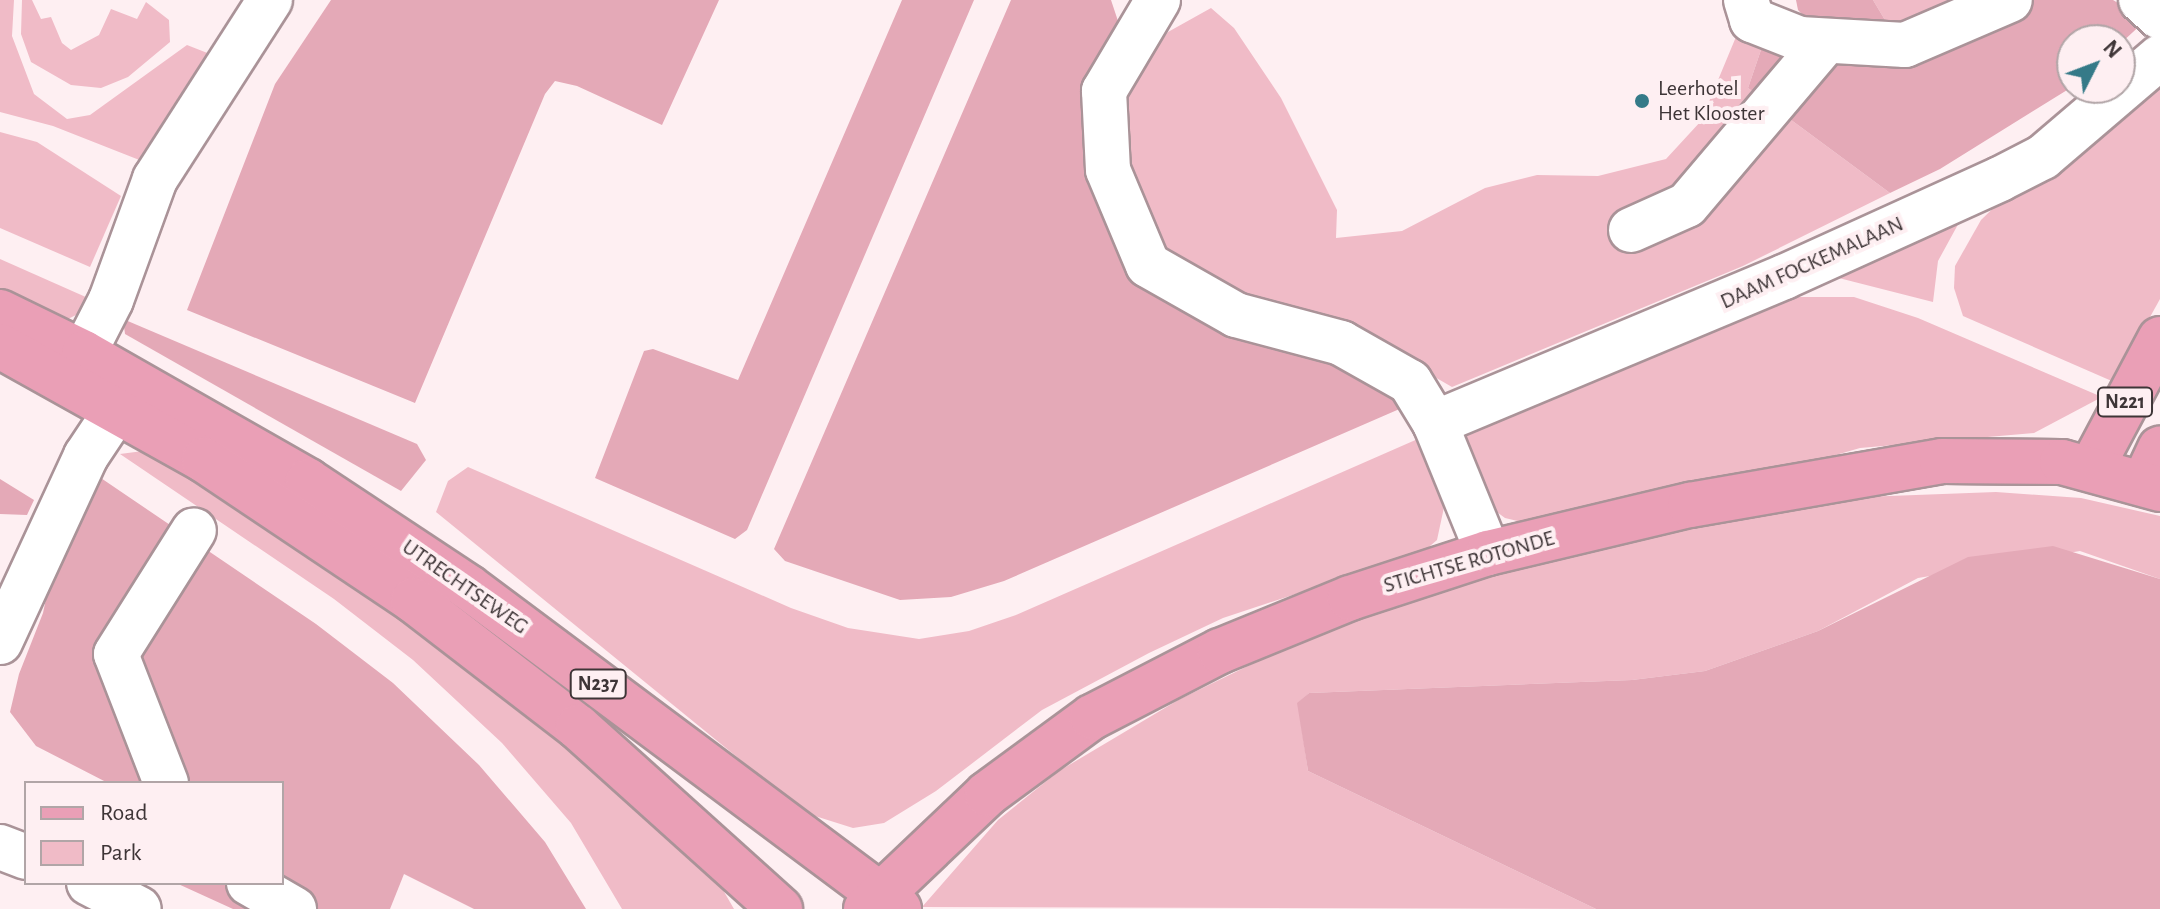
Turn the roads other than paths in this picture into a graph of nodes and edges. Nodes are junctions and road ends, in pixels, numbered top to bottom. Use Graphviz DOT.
graph roads {
  1 [pos="270,0"];
  2 [pos="1158,0"];
  3 [pos="1746,0"];
  4 [pos="2010,0"];
  5 [pos="2141,0"];
  6 [pos="2160,17"];
  7 [pos="1826,41"];
  8 [pos="2160,57"];
  9 [pos="1631,230"];
  10 [pos="0,312"];
  11 [pos="2160,339"];
  12 [pos="0,346"];
  13 [pos="84,353"];
  14 [pos="125,397"];
  15 [pos="1435,423"];
  16 [pos="2092,467"];
  17 [pos="2155,474"];
  18 [pos="194,530"];
  19 [pos="1488,553"];
  20 [pos="0,642"];
  21 [pos="165,781"];
  22 [pos="0,847"];
  23 [pos="24,856"];
  24 [pos="93,885"];
  25 [pos="252,885"];
  26 [pos="765,901"];
  27 [pos="883,904"];
  28 [pos="139,909"];
  29 [pos="294,909"];
  30 [pos="809,909"];
  1 -- 13 [label="street"];
  2 -- 15 [label="street"];
  3 -- 7 [label="street"];
  4 -- 7 [label="street"];
  5 -- 6 [label="street"];
  7 -- 9 [label="street"];
  8 -- 15 [label="street, DAAM FOCKEMALAAN"];
  10 -- 13 [label="main road, UTRECHTSEWEG / N237"];
  11 -- 16 [label="main road, N221"];
  12 -- 14 [label="main road, UTRECHTSEWEG / N237"];
  13 -- 14 [label="main road, UTRECHTSEWEG / N237"];
  14 -- 20 [label="street"];
  14 -- 26 [label="main road, UTRECHTSEWEG / N237"];
  14 -- 27 [label="main road, UTRECHTSEWEG / N237"];
  15 -- 19 [label="street"];
  16 -- 17 [label="main road, STICHTSE ROTONDE"];
  16 -- 19 [label="main road, STICHTSE ROTONDE"];
  18 -- 21 [label="street"];
  19 -- 27 [label="main road, STICHTSE ROTONDE"];
  22 -- 23 [label="street"];
  24 -- 28 [label="street"];
  25 -- 29 [label="street"];
  26 -- 30 [label="main road"];
}
